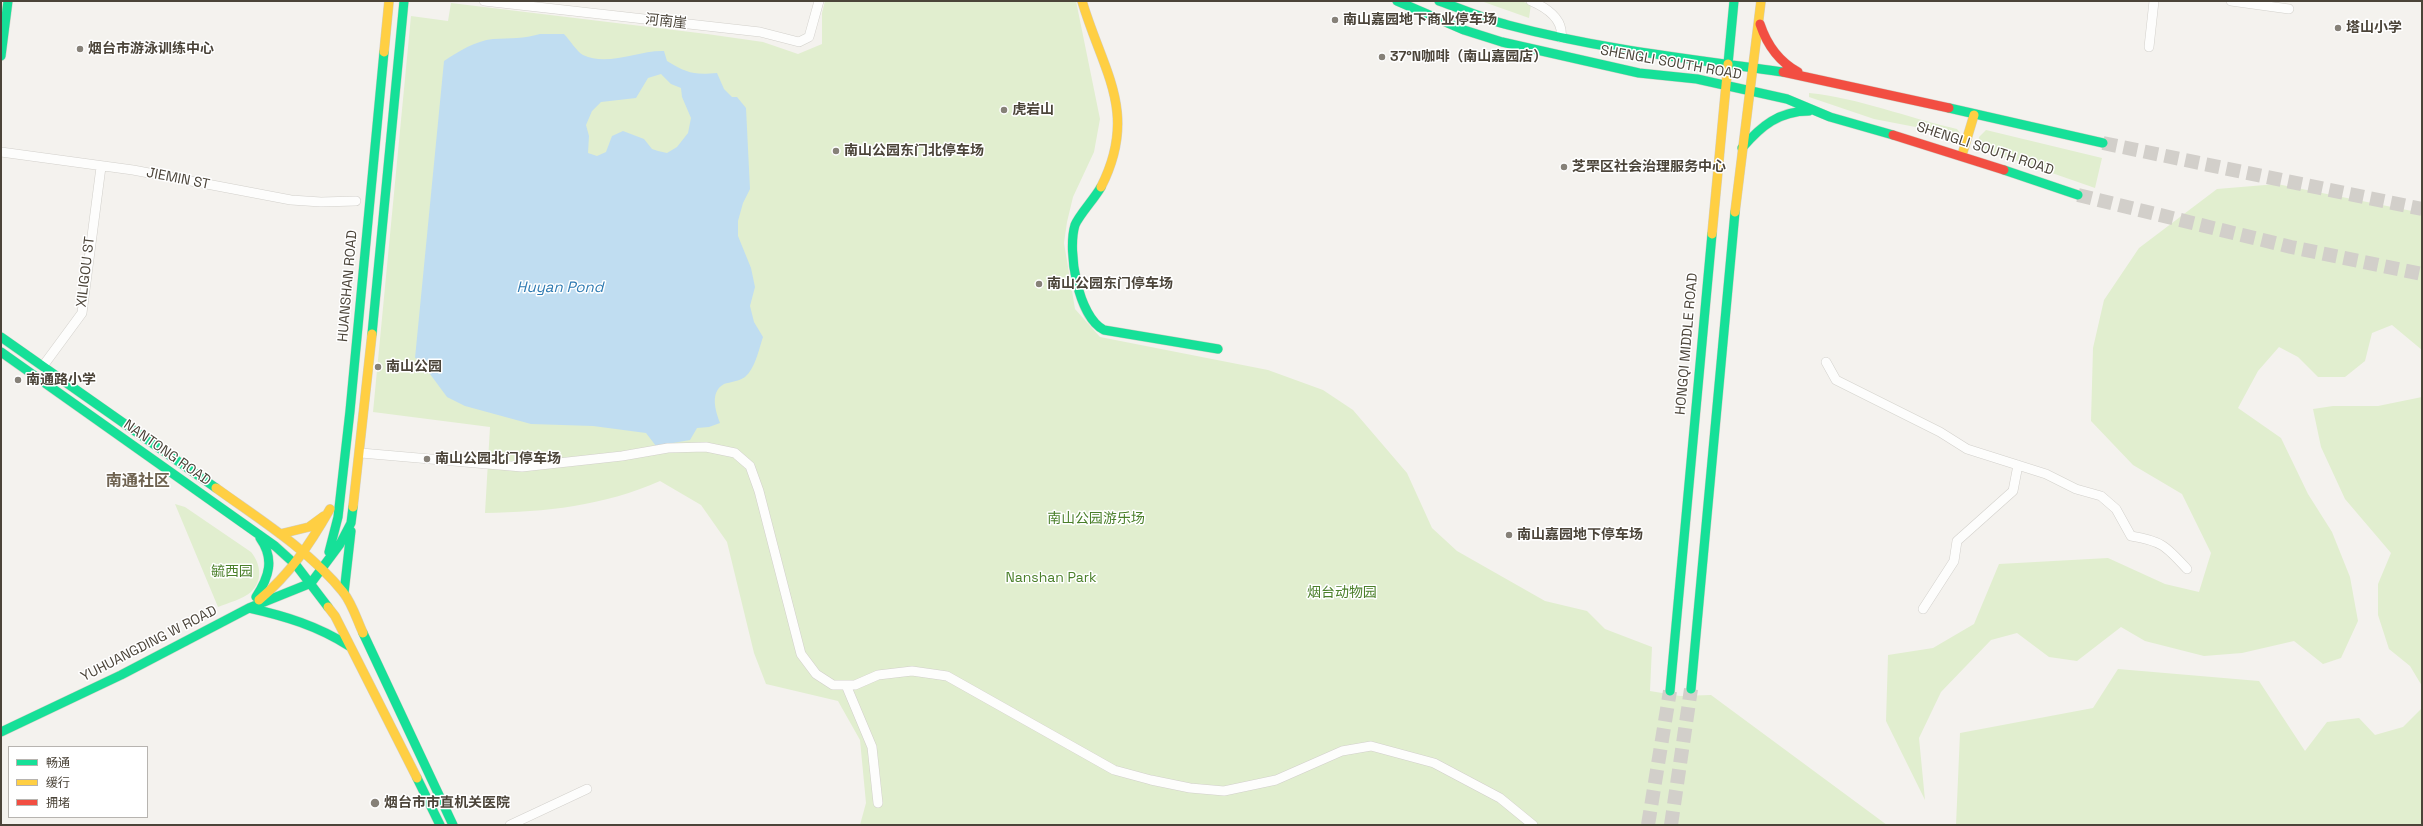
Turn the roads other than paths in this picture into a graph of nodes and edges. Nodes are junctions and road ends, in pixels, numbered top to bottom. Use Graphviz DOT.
graph roads {
  1 [pos="8,1"];
  2 [pos="389,1"];
  3 [pos="404,1"];
  4 [pos="484,1"];
  5 [pos="820,1"];
  6 [pos="1082,1"];
  7 [pos="1397,1"];
  8 [pos="1439,1"];
  9 [pos="1532,1"];
  10 [pos="1734,1"];
  11 [pos="1761,1"];
  12 [pos="2154,1"];
  13 [pos="2231,1"];
  14 [pos="2289,8"];
  15 [pos="1759,22"];
  16 [pos="1561,38"];
  17 [pos="2149,47"];
  18 [pos="1,56"];
  19 [pos="1727,64"];
  20 [pos="1754,67"];
  21 [pos="1809,77"];
  22 [pos="1724,86"];
  23 [pos="1748,90"];
  24 [pos="1815,111"];
  25 [pos="1974,115"];
  26 [pos="2102,143"];
  27 [pos="1741,148"];
  28 [pos="1,152"];
  29 [pos="1962,155"];
  30 [pos="101,166"];
  31 [pos="2078,195"];
  32 [pos="356,201"];
  33 [pos="1,337"];
  34 [pos="1218,349"];
  35 [pos="1,352"];
  36 [pos="1826,362"];
  37 [pos="42,366"];
  38 [pos="361,453"];
  39 [pos="2018,465"];
  40 [pos="339,494"];
  41 [pos="330,509"];
  42 [pos="352,523"];
  43 [pos="256,532"];
  44 [pos="280,534"];
  45 [pos="304,554"];
  46 [pos="296,565"];
  47 [pos="2186,569"];
  48 [pos="322,570"];
  49 [pos="311,583"];
  50 [pos="344,593"];
  51 [pos="249,608"];
  52 [pos="1923,609"];
  53 [pos="351,648"];
  54 [pos="846,685"];
  55 [pos="1691,688"];
  56 [pos="1670,691"];
  57 [pos="1,732"];
  58 [pos="587,789"];
  59 [pos="878,803"];
  60 [pos="440,825"];
  61 [pos="453,825"];
  62 [pos="510,825"];
  63 [pos="1533,825"];
  1 -- 18 [label="main road"];
  2 -- 40 [label="main road, HUANSHAN ROAD"];
  3 -- 38 [label="main road, HUANSHAN ROAD"];
  4 -- 5 [label="street, 河南崖"];
  6 -- 34 [label="main road"];
  7 -- 22 [label="main road, SHENGLI SOUTH ROAD"];
  8 -- 16 [label="main road, SHENGLI SOUTH ROAD"];
  9 -- 16 [label="street"];
  10 -- 19 [label="main road, HONGQI MIDDLE ROAD"];
  11 -- 15 [label="main road"];
  12 -- 17 [label="street"];
  13 -- 14 [label="street"];
  15 -- 20 [label="main road"];
  15 -- 21 [label="main road"];
  16 -- 19 [label="main road, SHENGLI SOUTH ROAD"];
  19 -- 20 [label="main road, SHENGLI SOUTH ROAD"];
  19 -- 22 [label="main road, HONGQI MIDDLE ROAD"];
  20 -- 21 [label="main road, SHENGLI SOUTH ROAD"];
  20 -- 23 [label="main road"];
  21 -- 25 [label="main road, SHENGLI SOUTH ROAD"];
  22 -- 23 [label="main road, SHENGLI SOUTH ROAD"];
  22 -- 56 [label="main road, HONGQI MIDDLE ROAD"];
  23 -- 24 [label="main road, SHENGLI SOUTH ROAD"];
  23 -- 27 [label="main road"];
  24 -- 27 [label="main road"];
  24 -- 29 [label="main road, SHENGLI SOUTH ROAD"];
  25 -- 26 [label="main road, SHENGLI SOUTH ROAD"];
  25 -- 29 [label="main road"];
  27 -- 55 [label="main road"];
  28 -- 30 [label="street, JIEMIN ST"];
  29 -- 31 [label="main road, SHENGLI SOUTH ROAD"];
  30 -- 32 [label="street, JIEMIN ST"];
  30 -- 37 [label="street, XILIGOU ST"];
  33 -- 37 [label="main road, NANTONG ROAD"];
  35 -- 43 [label="main road, NANTONG ROAD"];
  36 -- 39 [label="street"];
  37 -- 44 [label="main road, NANTONG ROAD"];
  38 -- 42 [label="main road, HUANSHAN ROAD"];
  38 -- 54 [label="street"];
  39 -- 47 [label="street"];
  39 -- 52 [label="street"];
  40 -- 41 [label="main road"];
  40 -- 48 [label="main road, HUANSHAN ROAD"];
  41 -- 44 [label="main road"];
  41 -- 45 [label="main road"];
  42 -- 48 [label="main road"];
  42 -- 50 [label="main road, HUANSHAN ROAD"];
  43 -- 46 [label="main road, NANTONG ROAD"];
  43 -- 51 [label="main road"];
  44 -- 45 [label="main road, NANTONG ROAD"];
  45 -- 46 [label="main road"];
  45 -- 48 [label="main road, NANTONG ROAD"];
  46 -- 49 [label="main road, NANTONG ROAD"];
  46 -- 51 [label="main road"];
  48 -- 49 [label="main road"];
  48 -- 50 [label="main road, NANTONG ROAD"];
  49 -- 51 [label="main road, YUHUANGDING W ROAD"];
  49 -- 53 [label="main road, NANTONG ROAD"];
  50 -- 61 [label="main road"];
  51 -- 53 [label="main road"];
  51 -- 57 [label="main road, YUHUANGDING W ROAD"];
  53 -- 60 [label="main road, NANTONG ROAD"];
  54 -- 59 [label="street"];
  54 -- 63 [label="street"];
  58 -- 62 [label="street"];
}
